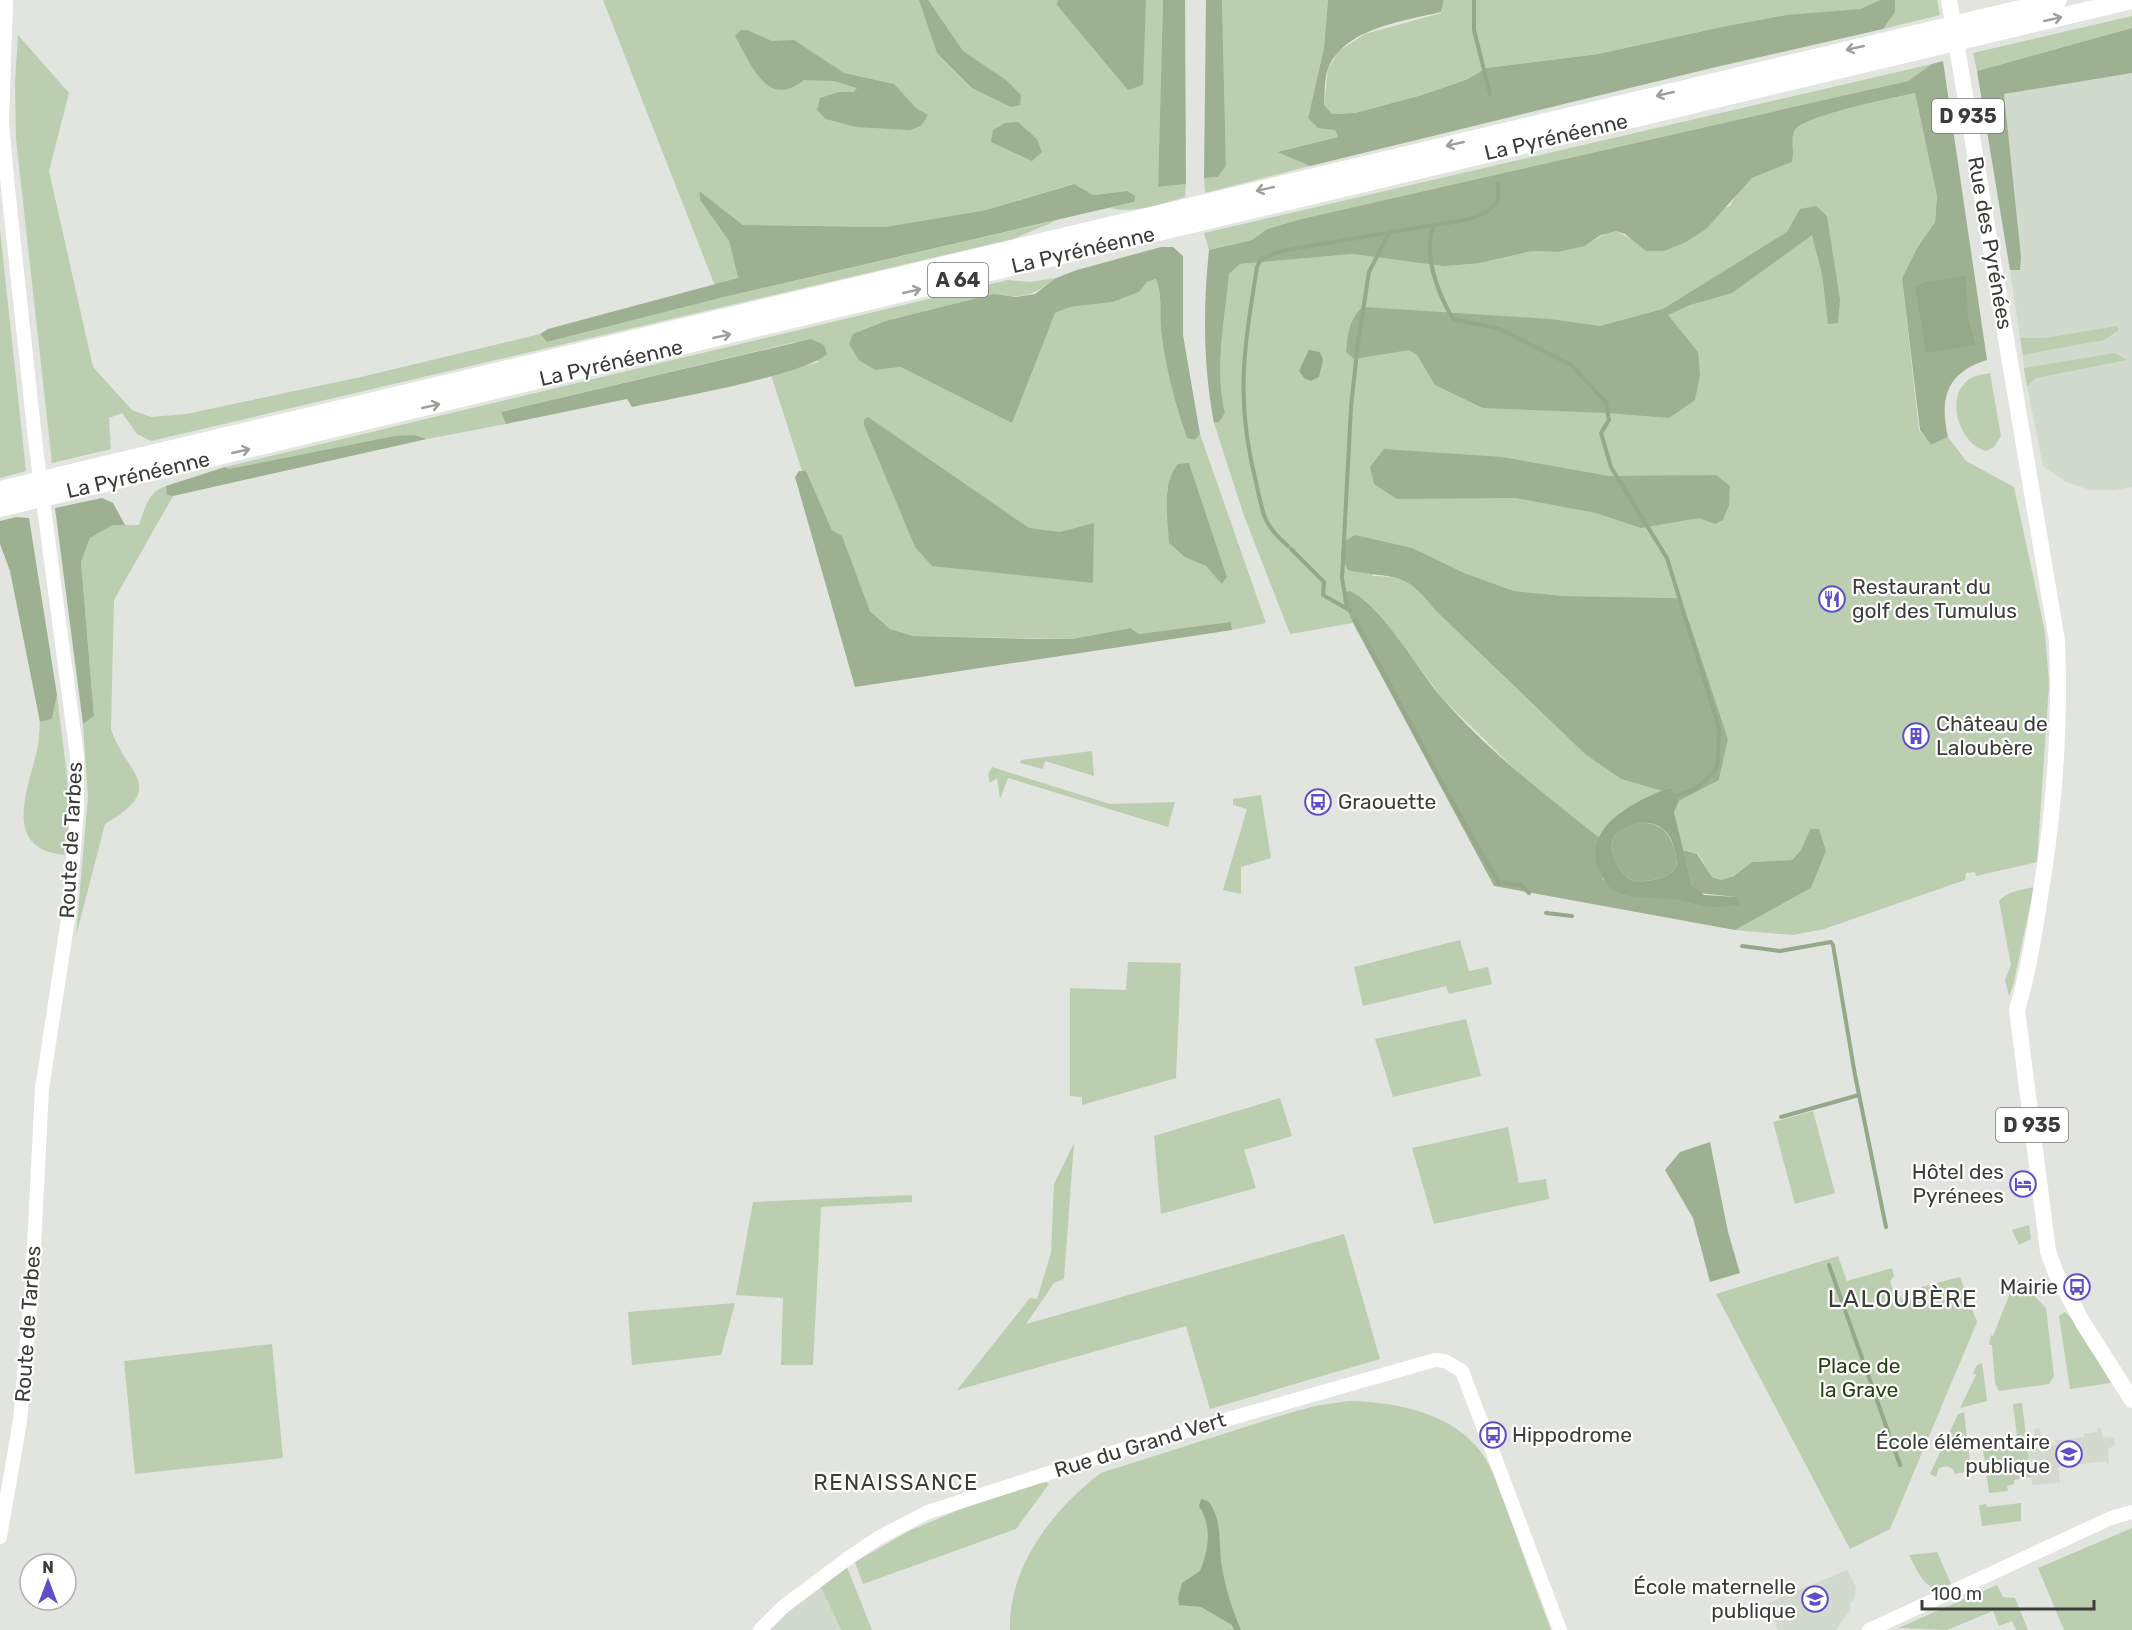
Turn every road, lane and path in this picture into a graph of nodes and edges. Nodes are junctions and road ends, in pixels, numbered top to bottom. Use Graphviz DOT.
graph roads {
  1 [pos="6,0"];
  2 [pos="1948,0"];
  3 [pos="2058,0"];
  4 [pos="2132,0"];
  5 [pos="1995,24"];
  6 [pos="1914,43"];
  7 [pos="0,490"];
  8 [pos="0,508"];
  9 [pos="2132,1400"];
  10 [pos="2132,1512"];
  11 [pos="0,1537"];
  12 [pos="760,1630"];
  13 [pos="1560,1630"];
  14 [pos="1869,1630"];
  1 -- 11 [label="street, Route de Tarbes"];
  2 -- 9 [label="main road, Rue des Pyrénées / D 935"];
  3 -- 5 [label="highway, La Pyrénéenne / A 64"];
  5 -- 4 [label="highway, La Pyrénéenne / A 64, one-way"];
  5 -- 6 [label="highway, La Pyrénéenne / A 64"];
  6 -- 7 [label="highway, La Pyrénéenne / A 64, one-way"];
  8 -- 6 [label="highway, La Pyrénéenne / A 64, one-way"];
  10 -- 14 [label="street"];
  12 -- 13 [label="street, Rue du Grand Vert"];
}
